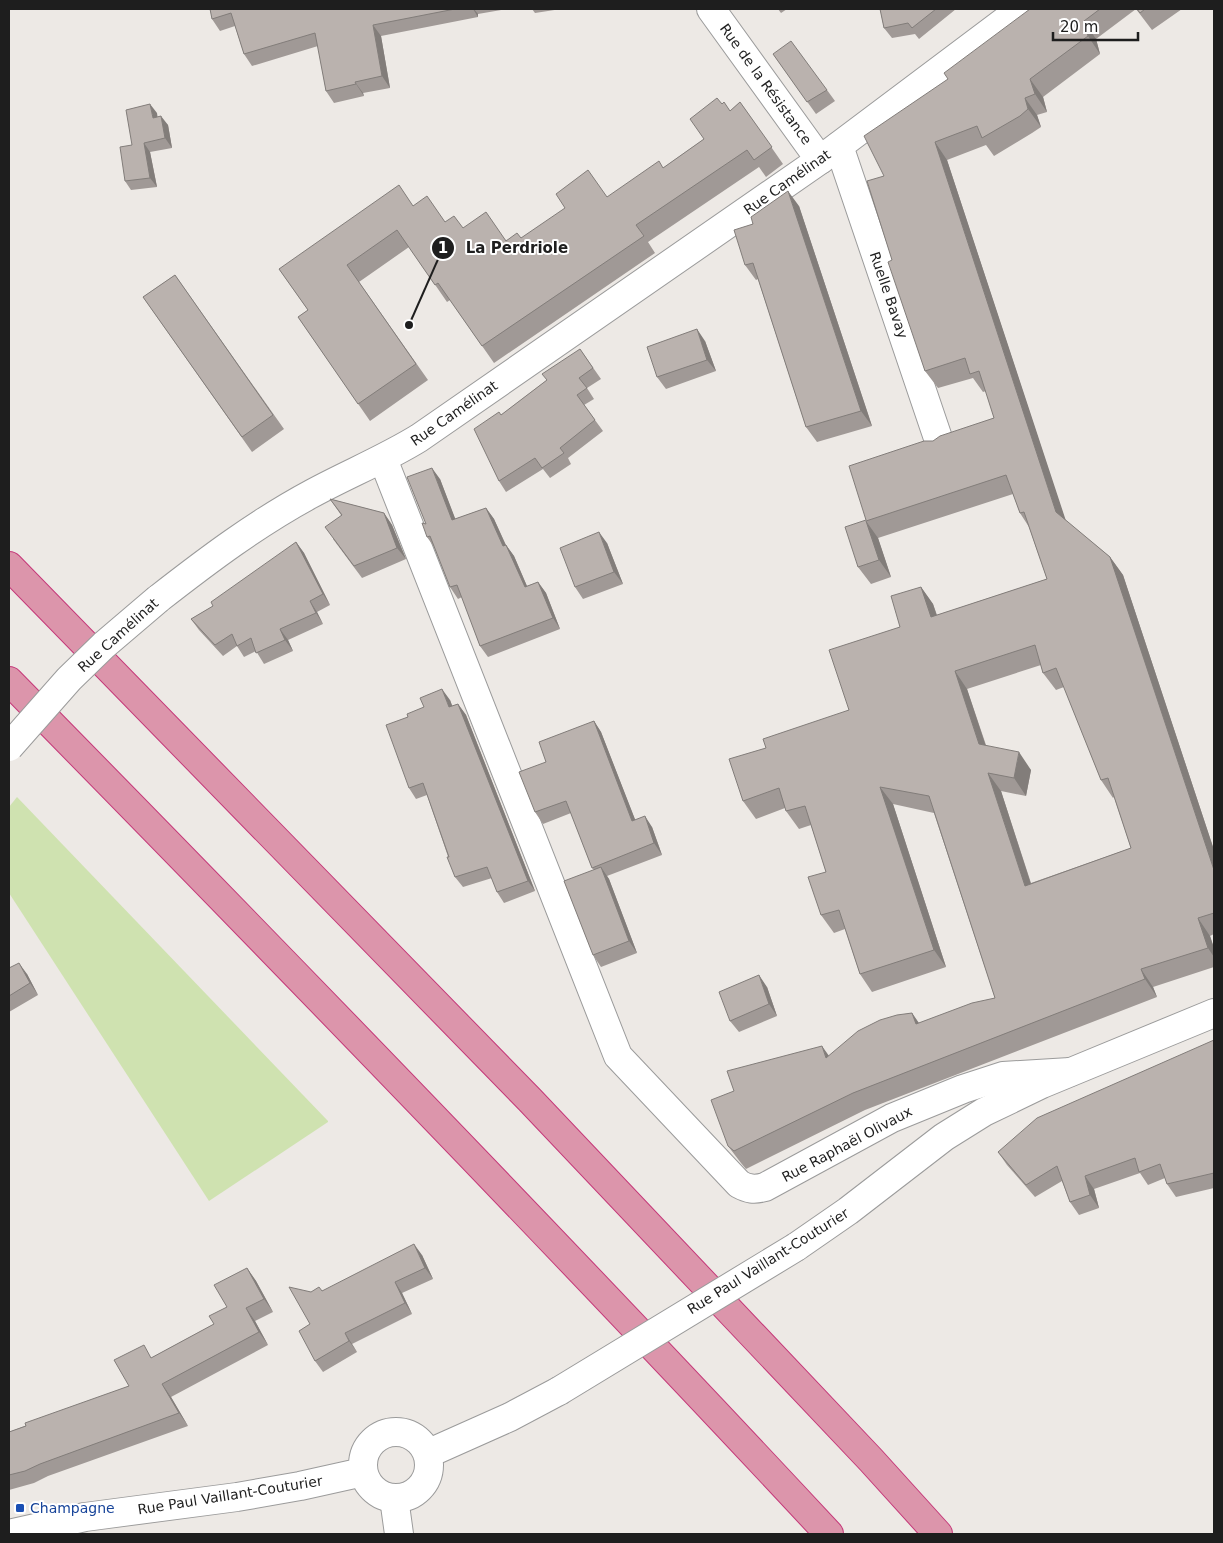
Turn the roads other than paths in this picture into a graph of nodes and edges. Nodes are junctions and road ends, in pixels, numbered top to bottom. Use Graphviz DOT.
graph roads {
  1 [pos="711,9"];
  2 [pos="1021,9"];
  3 [pos="829,153"];
  4 [pos="940,444"];
  5 [pos="383,460"];
  6 [pos="9,566"];
  7 [pos="9,680"];
  8 [pos="9,747"];
  9 [pos="1214,1013"];
  10 [pos="1074,1071"];
  11 [pos="427,1454"];
  12 [pos="363,1472"];
  13 [pos="394,1498"];
  14 [pos="9,1534"];
  15 [pos="399,1534"];
  16 [pos="829,1534"];
  17 [pos="938,1534"];
  1 -- 3 [label="street, Rue de la Résistance"];
  2 -- 3 [label="street, Rue Camélinat"];
  3 -- 4 [label="street, Ruelle Bavay"];
  3 -- 5 [label="street, Rue Camélinat"];
  5 -- 8 [label="street, Rue Camélinat, bridge"];
  5 -- 10 [label="street, Rue Raphaël Olivaux"];
  6 -- 17 [label="highway"];
  7 -- 16 [label="highway"];
  9 -- 10 [label="street, Rue Paul Vaillant-Couturier"];
  10 -- 11 [label="street, Rue Paul Vaillant-Couturier, bridge"];
  11 -- 12 [label="street"];
  11 -- 13 [label="street"];
  12 -- 13 [label="street"];
  12 -- 14 [label="street, Rue Paul Vaillant-Couturier"];
  13 -- 15 [label="street"];
}
